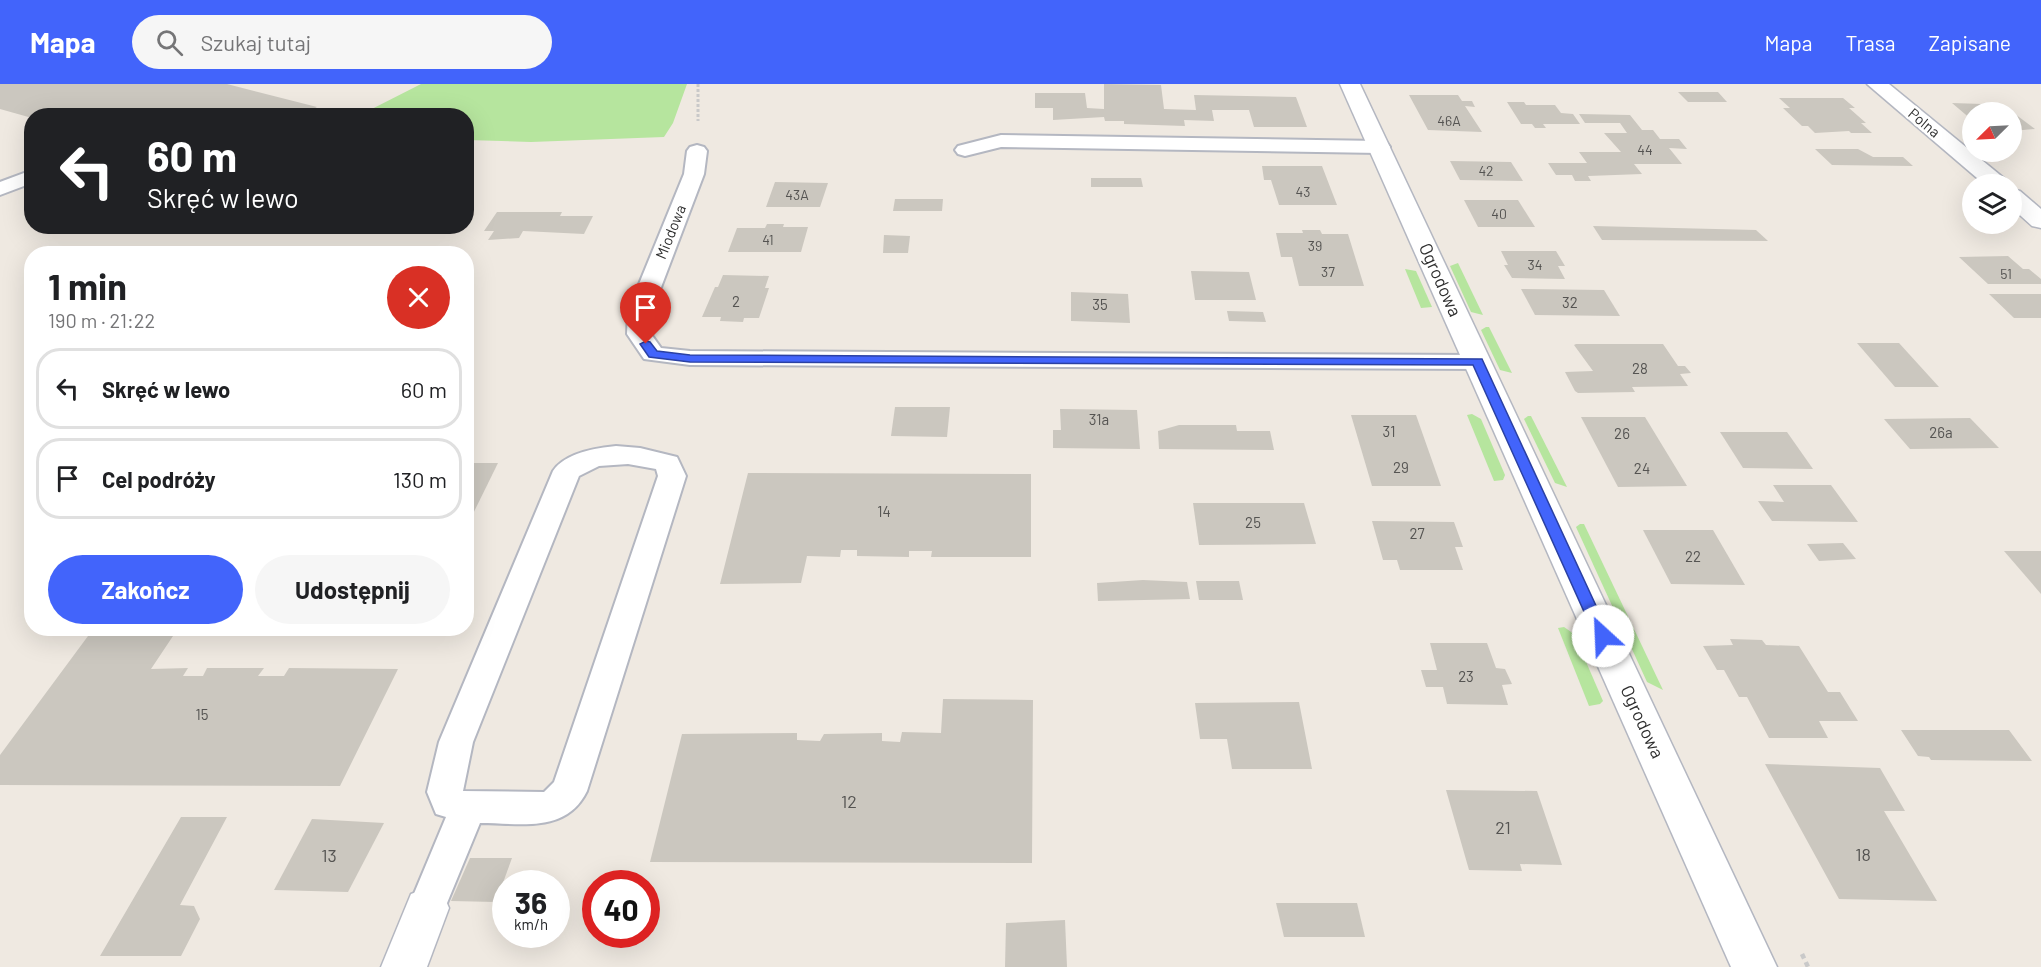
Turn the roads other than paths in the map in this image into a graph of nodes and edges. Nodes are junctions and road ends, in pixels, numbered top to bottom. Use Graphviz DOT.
graph roads {
  1 [pos="1350,84"];
  2 [pos="1878,84"];
  3 [pos="1380,147"];
  4 [pos="965,150"];
  5 [pos="697,151"];
  6 [pos="1985,174"];
  7 [pos="24,179"];
  8 [pos="0,189"];
  9 [pos="2022,205"];
  10 [pos="2041,221"];
  11 [pos="1478,362"];
  12 [pos="468,808"];
  13 [pos="427,908"];
  14 [pos="404,967"];
  15 [pos="1754,967"];
  1 -- 3 [label="street, Ogrodowa"];
  2 -- 6 [label="street, Polna"];
  3 -- 4 [label="lane"];
  3 -- 11 [label="street, Ogrodowa"];
  5 -- 11 [label="lane, Miodowa"];
  7 -- 8 [label="lane"];
  9 -- 10 [label="street"];
  11 -- 15 [label="street, Ogrodowa"];
  12 -- 12 [label="lane"];
  12 -- 13 [label="lane"];
  13 -- 14 [label="street"];
}
